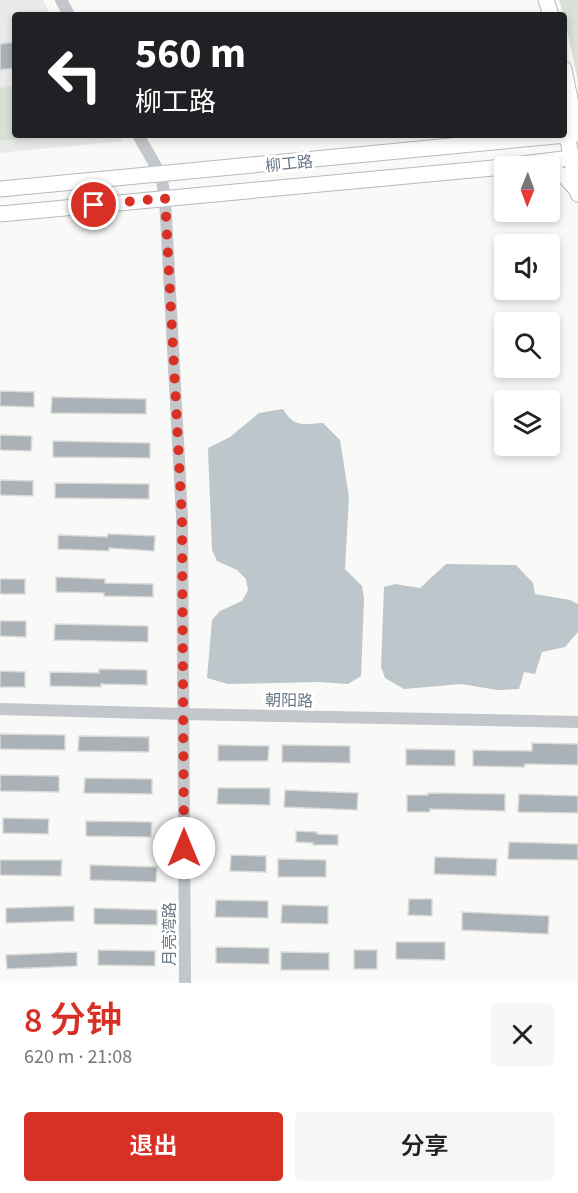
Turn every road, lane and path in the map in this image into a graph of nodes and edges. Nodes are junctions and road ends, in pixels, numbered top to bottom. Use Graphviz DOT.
graph roads {
  1 [pos="567,89"];
  2 [pos="574,136"];
  3 [pos="140,138"];
  4 [pos="528,138"];
  5 [pos="575,158"];
  6 [pos="560,161"];
  7 [pos="494,168"];
  8 [pos="560,174"];
  9 [pos="161,175"];
  10 [pos="0,189"];
  11 [pos="577,192"];
  12 [pos="165,198"];
  13 [pos="0,214"];
  14 [pos="0,709"];
  15 [pos="184,714"];
  16 [pos="578,722"];
  17 [pos="185,983"];
  1 -- 2 [label="main road"];
  2 -- 5 [label="main road"];
  3 -- 9 [label="street, 月亮湾路"];
  4 -- 9 [label="main road, 柳工路"];
  5 -- 6 [label="main road, 柳工路"];
  5 -- 11 [label="main road"];
  7 -- 12 [label="main road, 柳工路"];
  8 -- 11 [label="main road"];
  9 -- 10 [label="main road, 柳工路"];
  9 -- 12 [label="street, 月亮湾路"];
  12 -- 13 [label="main road, 柳工路"];
  12 -- 15 [label="street, 月亮湾路"];
  14 -- 15 [label="street, 朝阳路"];
  15 -- 16 [label="street, 朝阳路"];
  15 -- 17 [label="street, 月亮湾路"];
}
